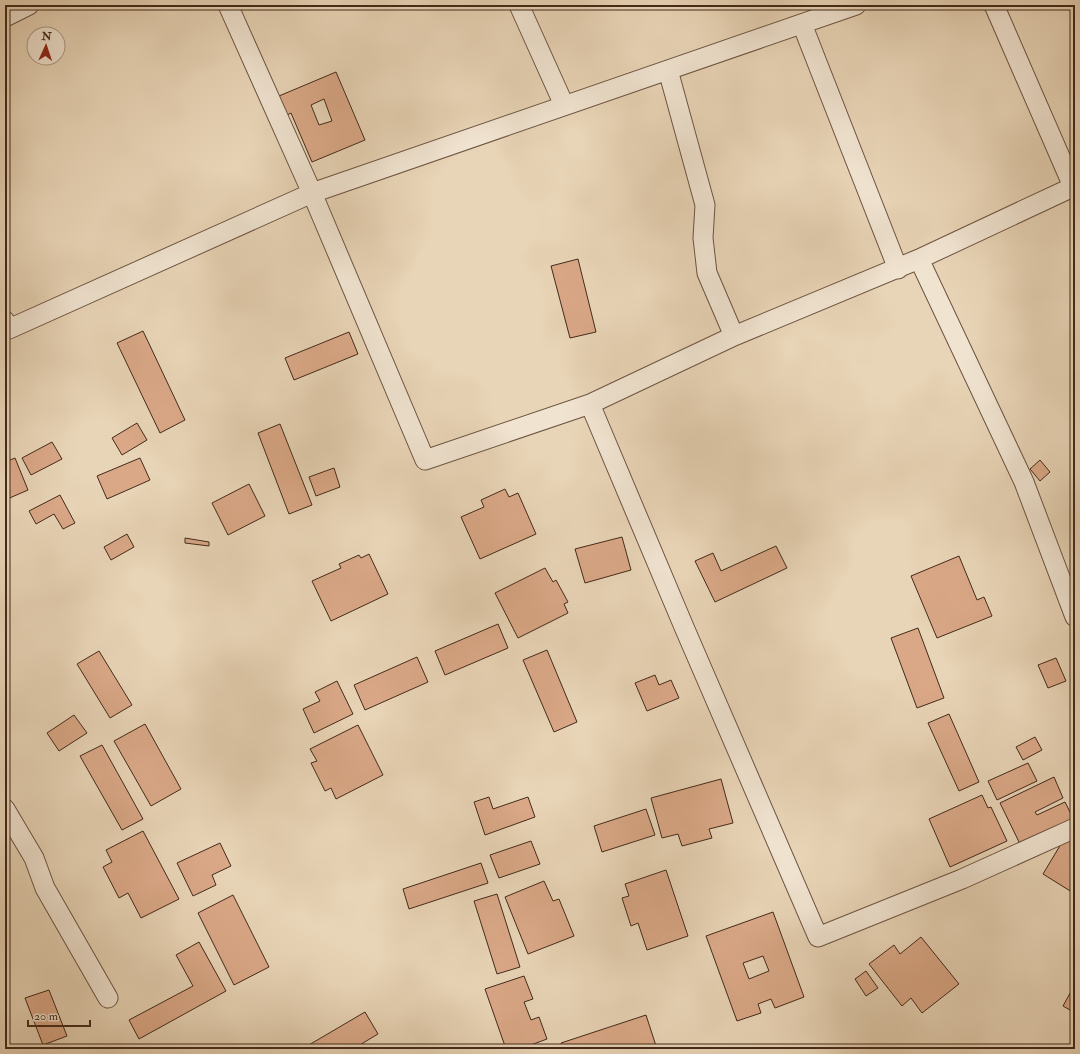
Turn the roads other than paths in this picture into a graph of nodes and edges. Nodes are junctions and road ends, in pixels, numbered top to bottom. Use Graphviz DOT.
graph roads {
  1 [pos="29,5"];
  2 [pos="228,5"];
  3 [pos="519,5"];
  4 [pos="856,5"];
  5 [pos="994,5"];
  6 [pos="5,18"];
  7 [pos="802,24"];
  8 [pos="668,70"];
  9 [pos="564,105"];
  10 [pos="1075,188"];
  11 [pos="312,193"];
  12 [pos="919,260"];
  13 [pos="898,269"];
  14 [pos="6,327"];
  15 [pos="734,336"];
  16 [pos="590,404"];
  17 [pos="1075,617"];
  18 [pos="5,809"];
  19 [pos="1075,828"];
  20 [pos="108,998"];
  1 -- 6 [label="street"];
  2 -- 11 [label="street"];
  3 -- 9 [label="street"];
  4 -- 7 [label="street"];
  5 -- 10 [label="street"];
  7 -- 8 [label="street"];
  7 -- 13 [label="street"];
  8 -- 9 [label="street"];
  8 -- 15 [label="street"];
  9 -- 11 [label="street"];
  10 -- 12 [label="street"];
  11 -- 14 [label="street"];
  11 -- 16 [label="street"];
  12 -- 13 [label="street"];
  12 -- 17 [label="street"];
  13 -- 15 [label="street"];
  15 -- 16 [label="street"];
  16 -- 19 [label="street"];
  18 -- 20 [label="street"];
}
